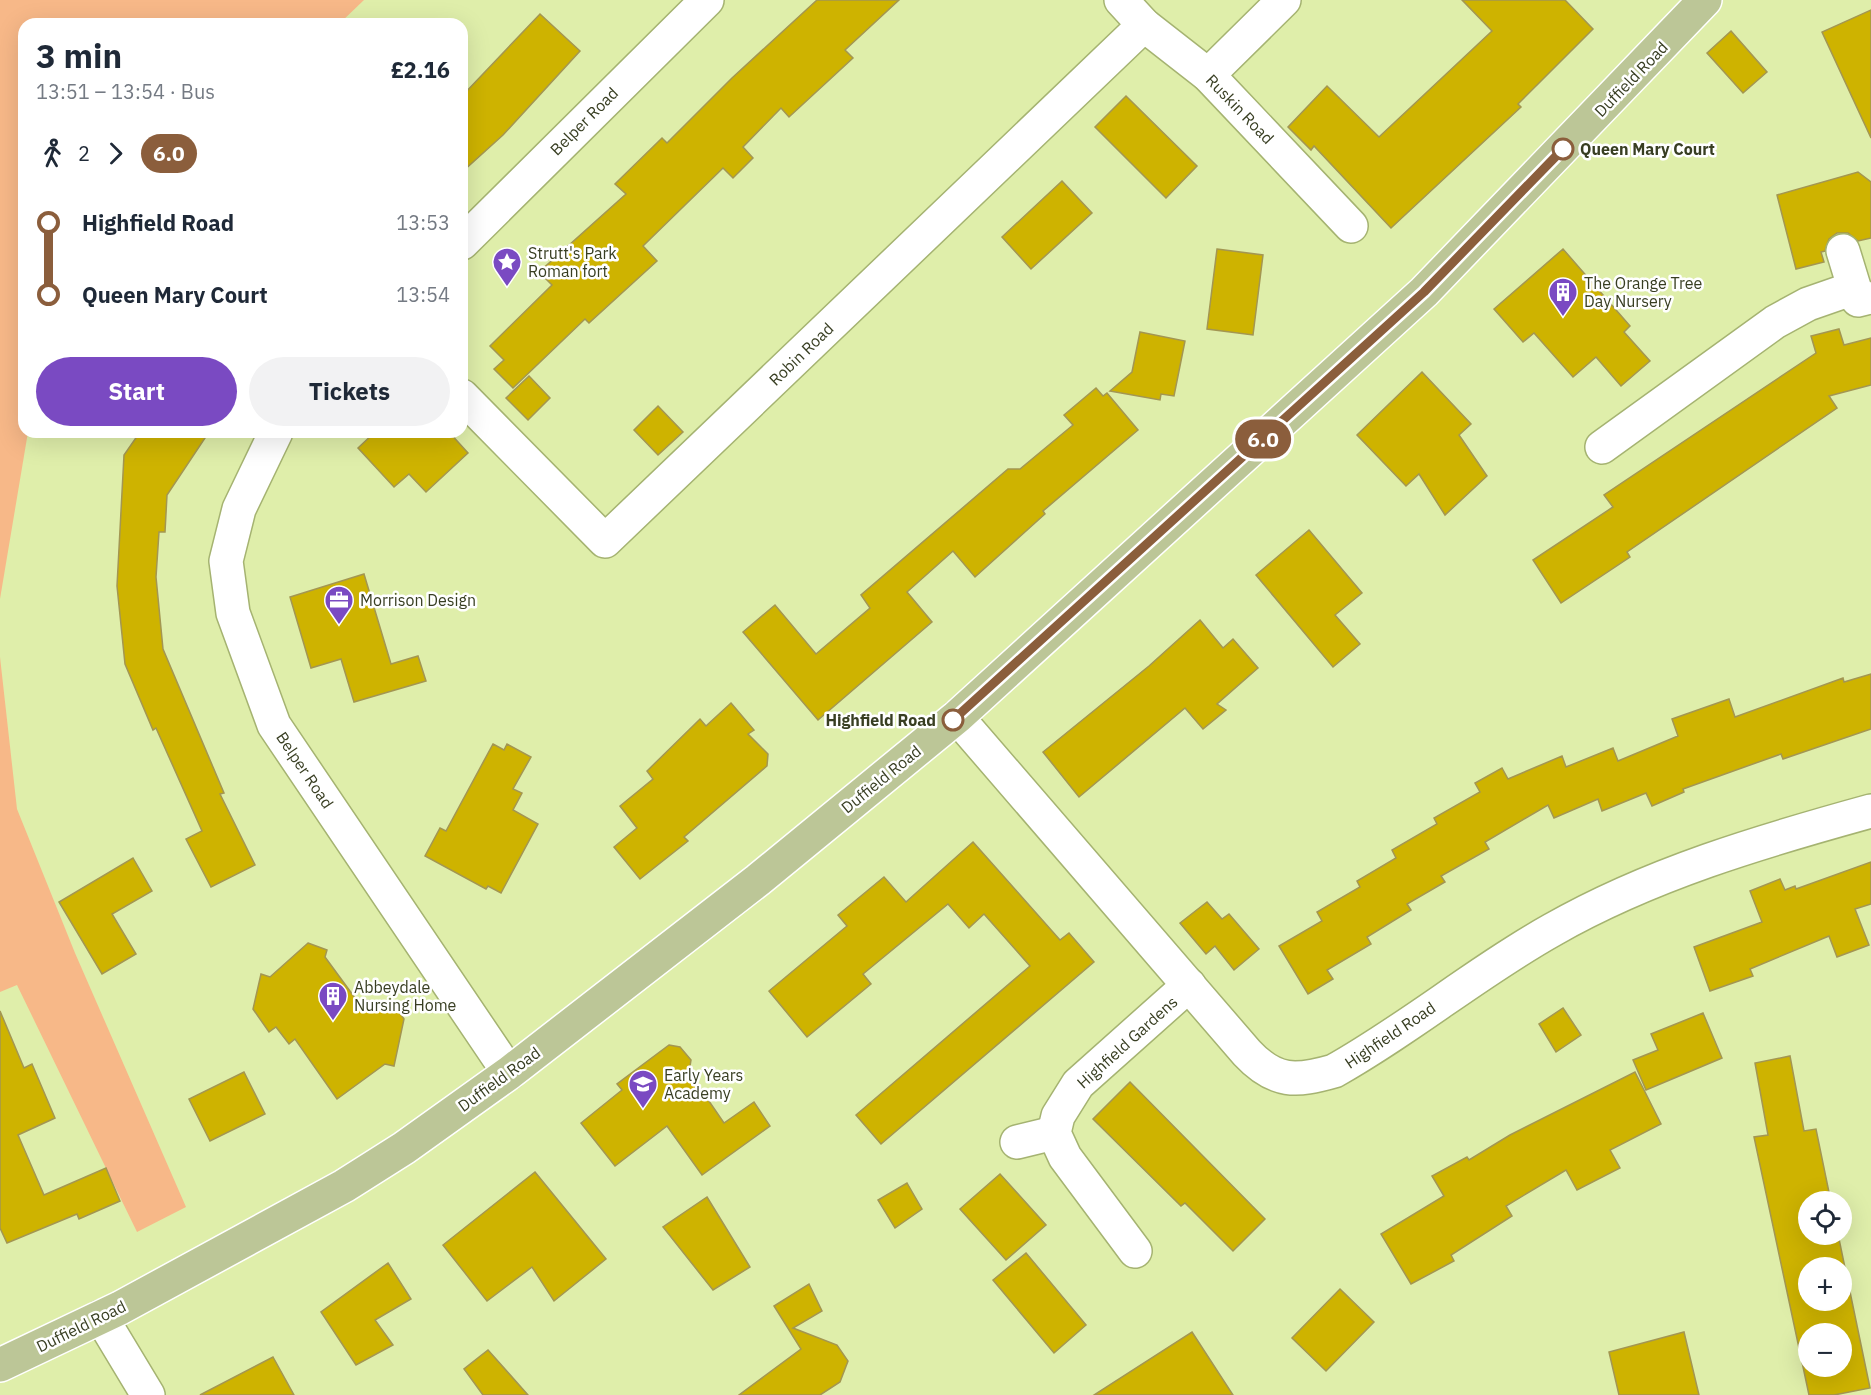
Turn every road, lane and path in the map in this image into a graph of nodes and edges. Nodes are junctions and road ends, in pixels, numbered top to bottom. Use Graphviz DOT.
graph roads {
  1 [pos="707,0"];
  2 [pos="1121,0"];
  3 [pos="1284,0"];
  4 [pos="1705,0"];
  5 [pos="1144,25"];
  6 [pos="1208,75"];
  7 [pos="1351,226"];
  8 [pos="468,237"];
  9 [pos="1843,251"];
  10 [pos="1862,293"];
  11 [pos="468,402"];
  12 [pos="273,438"];
  13 [pos="1602,447"];
  14 [pos="957,717"];
  15 [pos="1871,811"];
  16 [pos="1189,985"];
  17 [pos="509,1073"];
  18 [pos="1054,1133"];
  19 [pos="1017,1142"];
  20 [pos="1135,1251"];
  21 [pos="101,1317"];
  22 [pos="0,1365"];
  23 [pos="148,1395"];
  1 -- 8 [label="street, Belper Road"];
  2 -- 5 [label="street, Ruskin Road"];
  3 -- 6 [label="street"];
  4 -- 14 [label="main road, Duffield Road"];
  5 -- 6 [label="street, Ruskin Road"];
  5 -- 11 [label="street, Robin Road"];
  6 -- 7 [label="street, Ruskin Road"];
  9 -- 10 [label="street"];
  10 -- 13 [label="street"];
  12 -- 17 [label="street, Belper Road"];
  14 -- 16 [label="street, Highfield Road"];
  14 -- 17 [label="main road, Duffield Road"];
  15 -- 16 [label="street, Highfield Road"];
  16 -- 18 [label="street, Highfield Gardens"];
  17 -- 21 [label="main road, Duffield Road"];
  18 -- 19 [label="street"];
  18 -- 20 [label="street"];
  21 -- 22 [label="main road, Duffield Road"];
  21 -- 23 [label="street"];
}
